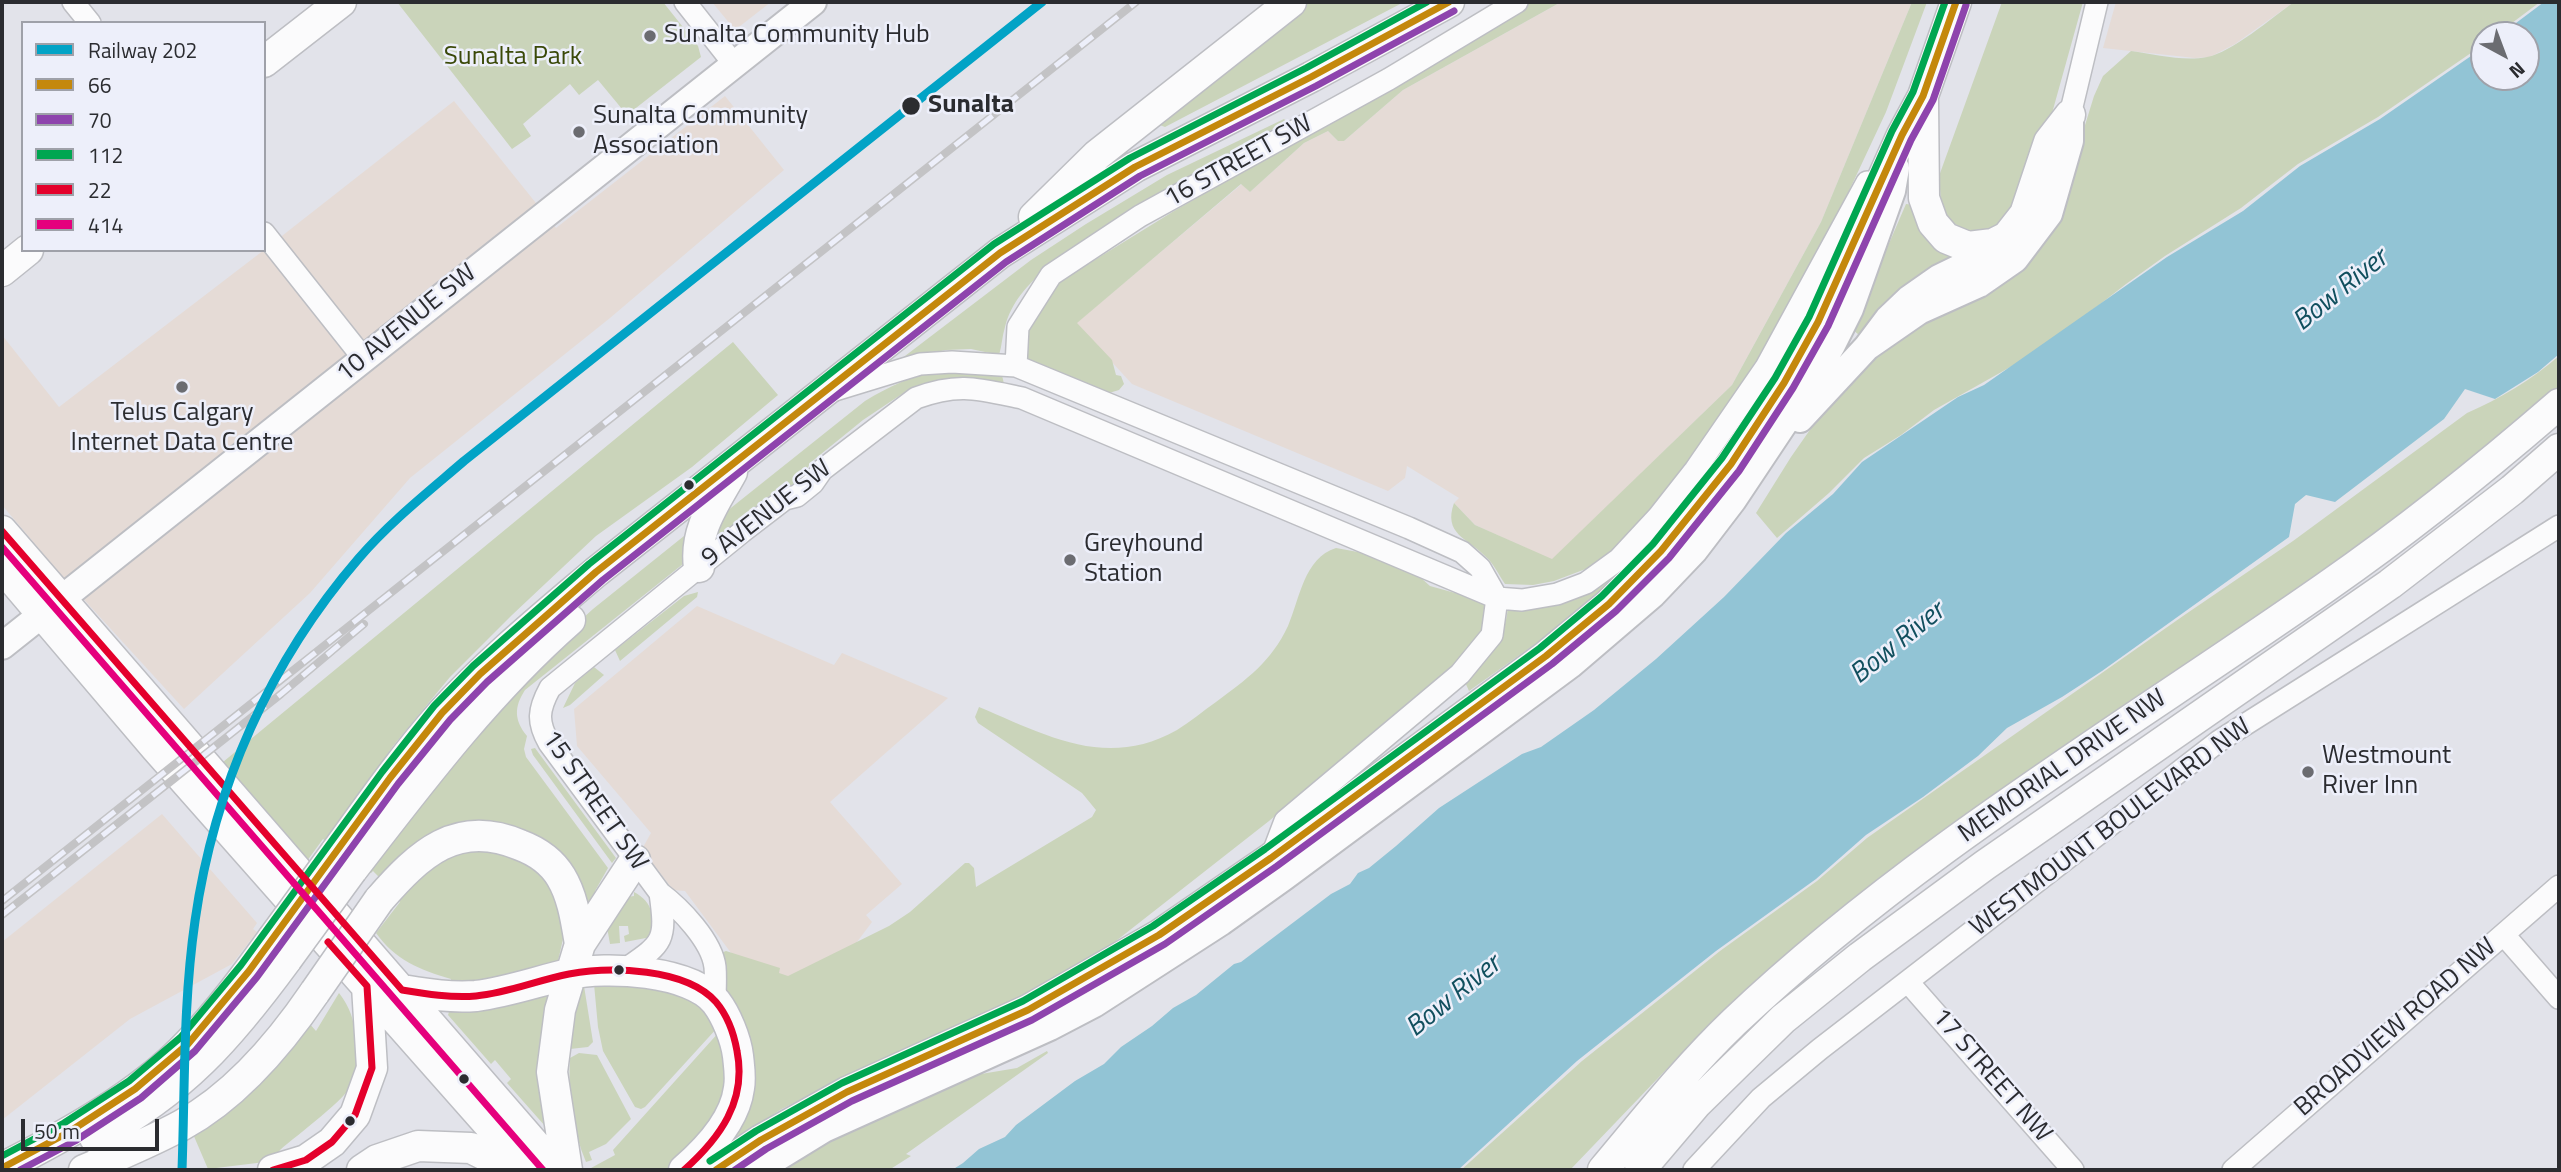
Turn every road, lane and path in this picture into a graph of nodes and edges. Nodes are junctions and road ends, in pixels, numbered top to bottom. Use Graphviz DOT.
graph roads {
  1 [pos="73,2"];
  2 [pos="341,2"];
  3 [pos="685,2"];
  4 [pos="813,2"];
  5 [pos="1291,2"];
  6 [pos="1449,2"];
  7 [pos="1517,2"];
  8 [pos="1956,2"];
  9 [pos="1976,2"];
  10 [pos="2097,2"];
  11 [pos="88,21"];
  12 [pos="1943,42"];
  13 [pos="266,60"];
  14 [pos="734,64"];
  15 [pos="1923,96"];
  16 [pos="2070,116"];
  17 [pos="1902,135"];
  18 [pos="266,235"];
  19 [pos="2007,236"];
  20 [pos="26,252"];
  21 [pos="1000,253"];
  22 [pos="2,271"];
  23 [pos="1867,347"];
  24 [pos="365,359"];
  25 [pos="1016,366"];
  26 [pos="822,394"];
  27 [pos="2559,404"];
  28 [pos="1776,436"];
  29 [pos="2559,450"];
  30 [pos="739,459"];
  31 [pos="2559,526"];
  32 [pos="2,531"];
  33 [pos="2,567"];
  34 [pos="699,567"];
  35 [pos="1497,598"];
  36 [pos="52,606"];
  37 [pos="2,646"];
  38 [pos="541,705"];
  39 [pos="1271,858"];
  40 [pos="635,860"];
  41 [pos="2559,886"];
  42 [pos="660,893"];
  43 [pos="2504,935"];
  44 [pos="580,944"];
  45 [pos="280,949"];
  46 [pos="624,971"];
  47 [pos="570,973"];
  48 [pos="1908,982"];
  49 [pos="367,986"];
  50 [pos="402,990"];
  51 [pos="2559,998"];
  52 [pos="715,1001"];
  53 [pos="2,1168"];
  54 [pos="35,1170"];
  55 [pos="84,1170"];
  56 [pos="273,1170"];
  57 [pos="362,1170"];
  58 [pos="515,1170"];
  59 [pos="529,1170"];
  60 [pos="557,1170"];
  61 [pos="566,1170"];
  62 [pos="684,1170"];
  63 [pos="716,1170"];
  64 [pos="757,1170"];
  65 [pos="1603,1170"];
  66 [pos="1640,1170"];
  67 [pos="1694,1170"];
  68 [pos="2073,1170"];
  69 [pos="2233,1170"];
  1 -- 11 [label="street"];
  2 -- 13 [label="main road"];
  3 -- 14 [label="street"];
  4 -- 14 [label="street, 10 AVENUE SW"];
  5 -- 21 [label="main road"];
  6 -- 21 [label="main road"];
  7 -- 25 [label="street, 16 STREET SW"];
  8 -- 12 [label="main road"];
  9 -- 12 [label="main road"];
  10 -- 16 [label="street"];
  12 -- 15 [label="main road"];
  14 -- 24 [label="street, 10 AVENUE SW"];
  15 -- 17 [label="main road"];
  15 -- 19 [label="main road"];
  16 -- 19 [label="main road"];
  16 -- 23 [label="street"];
  17 -- 28 [label="street"];
  17 -- 35 [label="street"];
  17 -- 39 [label="main road"];
  18 -- 24 [label="street"];
  19 -- 23 [label="street"];
  20 -- 22 [label="main road"];
  21 -- 26 [label="main road"];
  23 -- 28 [label="street"];
  24 -- 36 [label="street, 10 AVENUE SW"];
  25 -- 26 [label="street"];
  25 -- 35 [label="street"];
  26 -- 30 [label="main road"];
  27 -- 65 [label="main road, MEMORIAL DRIVE NW"];
  28 -- 64 [label="street"];
  29 -- 66 [label="main road, MEMORIAL DRIVE NW"];
  30 -- 34 [label="main road"];
  30 -- 45 [label="main road, bridge"];
  31 -- 48 [label="street, WESTMOUNT BOULEVARD NW"];
  32 -- 36 [label="main road"];
  33 -- 36 [label="main road"];
  34 -- 35 [label="street, 9 AVENUE SW"];
  34 -- 38 [label="street, 9 AVENUE SW"];
  35 -- 39 [label="street"];
  36 -- 37 [label="street, 10 AVENUE SW"];
  36 -- 49 [label="main road"];
  36 -- 50 [label="main road"];
  38 -- 40 [label="street, 15 STREET SW"];
  39 -- 63 [label="main road"];
  40 -- 42 [label="street, 15 STREET SW"];
  40 -- 44 [label="main road"];
  41 -- 43 [label="street, BROADVIEW ROAD NW"];
  42 -- 46 [label="street, 15 STREET SW"];
  42 -- 52 [label="street, 15 STREET SW"];
  43 -- 51 [label="street"];
  43 -- 69 [label="street, BROADVIEW ROAD NW"];
  44 -- 47 [label="main road"];
  44 -- 55 [label="main road, bridge"];
  45 -- 53 [label="main road"];
  45 -- 54 [label="main road"];
  46 -- 47 [label="main road"];
  46 -- 52 [label="main road"];
  47 -- 50 [label="main road"];
  47 -- 61 [label="main road"];
  48 -- 67 [label="street, WESTMOUNT BOULEVARD NW"];
  48 -- 68 [label="street, 17 STREET NW"];
  49 -- 56 [label="main road"];
  49 -- 59 [label="main road"];
  50 -- 60 [label="main road"];
  52 -- 62 [label="main road"];
  57 -- 58 [label="main road"];
}
